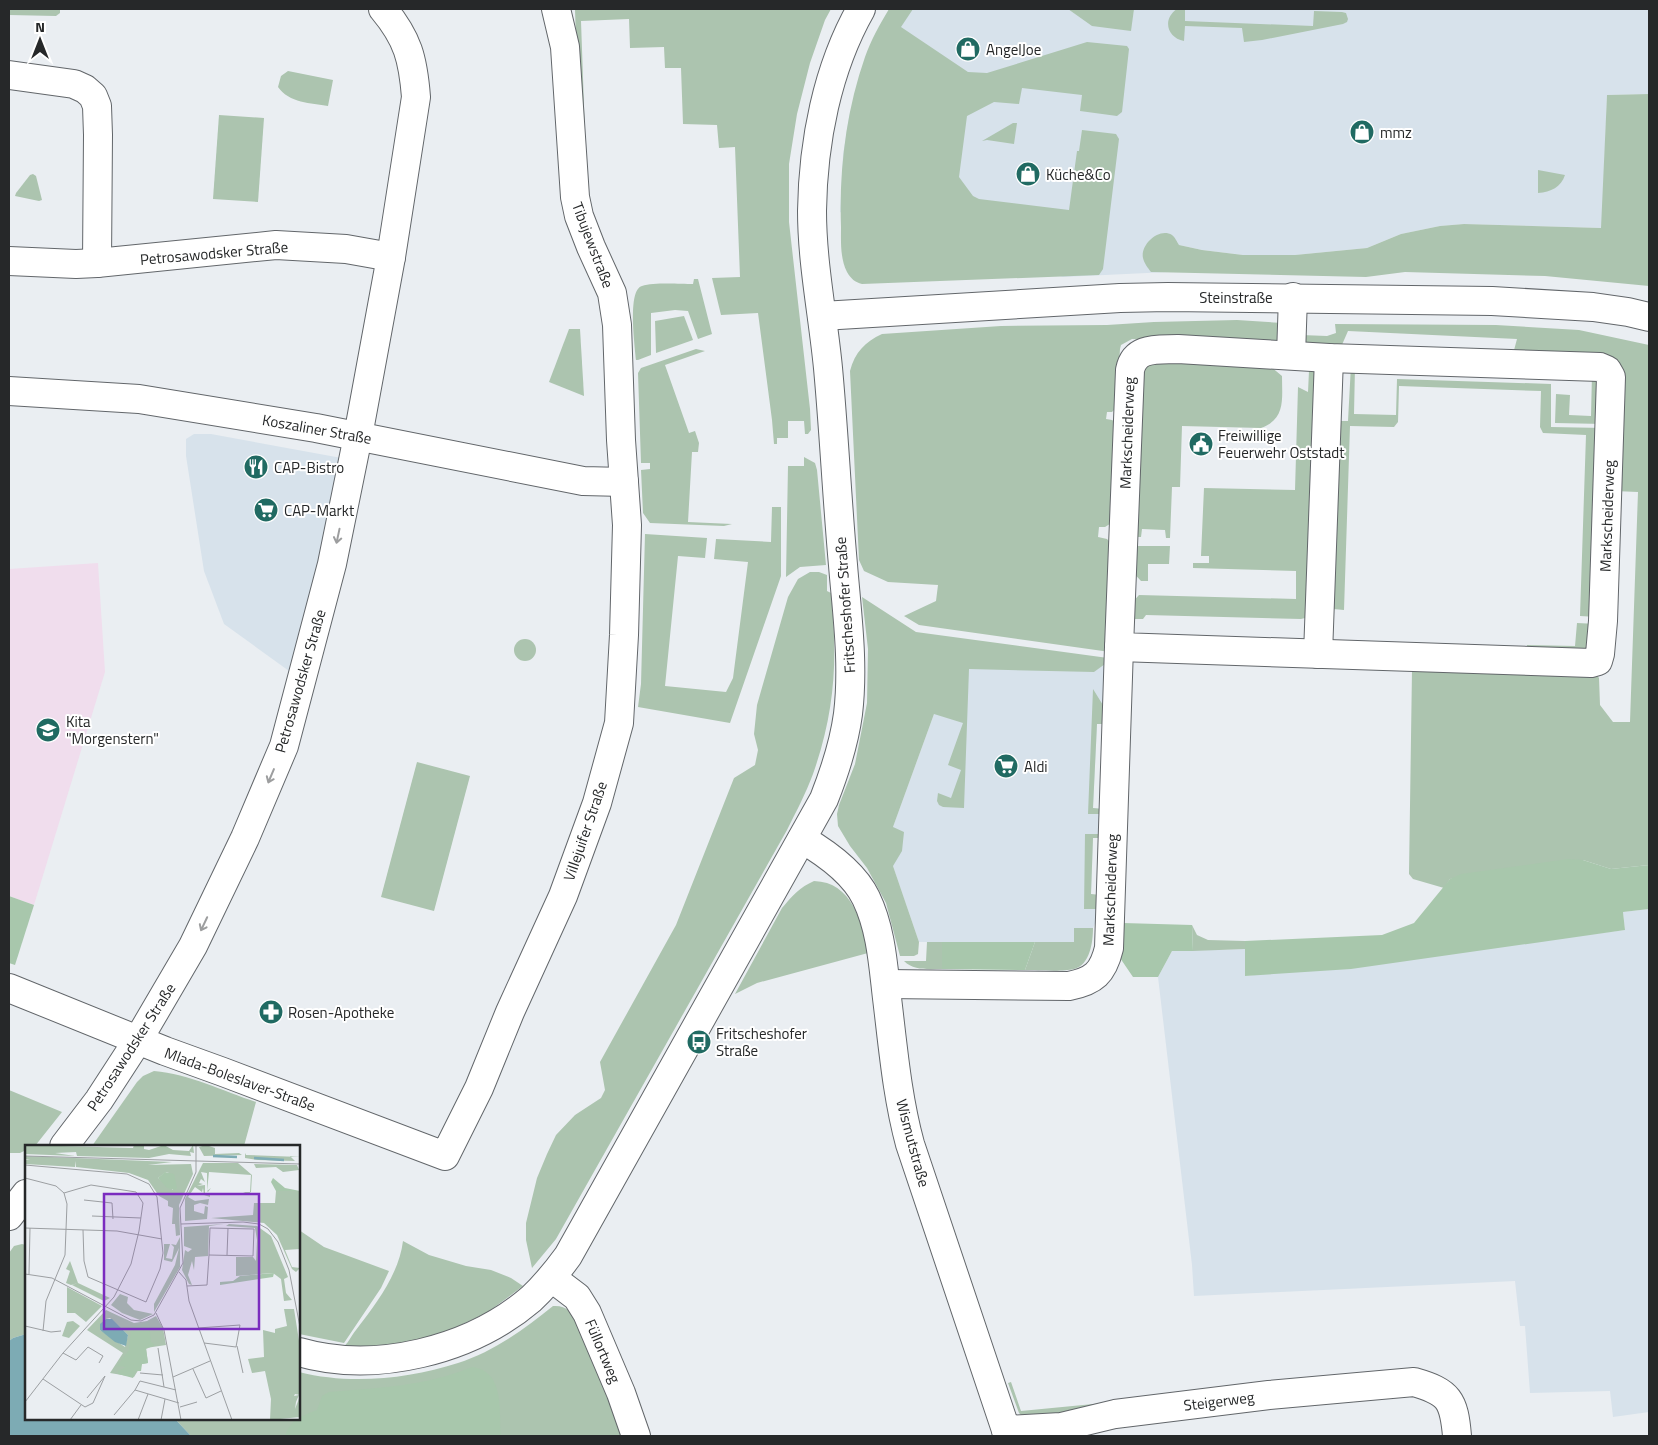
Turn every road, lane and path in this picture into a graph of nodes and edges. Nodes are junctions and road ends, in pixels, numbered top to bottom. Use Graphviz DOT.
graph roads {
  1 [pos="383,9"];
  2 [pos="556,9"];
  3 [pos="861,9"];
  4 [pos="9,74"];
  5 [pos="391,257"];
  6 [pos="9,261"];
  7 [pos="97,264"];
  8 [pos="1293,297"];
  9 [pos="822,316"];
  10 [pos="1649,317"];
  11 [pos="1291,355"];
  12 [pos="1329,358"];
  13 [pos="9,391"];
  14 [pos="358,436"];
  15 [pos="624,482"];
  16 [pos="1119,647"];
  17 [pos="1318,654"];
  18 [pos="802,839"];
  19 [pos="886,984"];
  20 [pos="9,988"];
  21 [pos="138,1040"];
  22 [pos="65,1145"];
  23 [pos="445,1156"];
  24 [pos="9,1184"];
  25 [pos="25,1193"];
  26 [pos="25,1195"];
  27 [pos="9,1216"];
  28 [pos="552,1278"];
  29 [pos="300,1352"];
  30 [pos="1007,1433"];
  31 [pos="636,1436"];
  32 [pos="1457,1436"];
  1 -- 5 [label="street, Petrosawodsker Straße"];
  2 -- 15 [label="street, Tibujewstraße"];
  3 -- 9 [label="street, Fritscheshofer Straße"];
  4 -- 7 [label="street"];
  5 -- 7 [label="street, Petrosawodsker Straße"];
  5 -- 14 [label="street, Petrosawodsker Straße"];
  6 -- 7 [label="street, Petrosawodsker Straße"];
  8 -- 9 [label="street, Steinstraße"];
  8 -- 10 [label="street, Steinstraße"];
  8 -- 11 [label="street"];
  9 -- 18 [label="street, Fritscheshofer Straße"];
  11 -- 12 [label="street, Markscheiderweg"];
  11 -- 16 [label="street, Markscheiderweg"];
  12 -- 17 [label="street"];
  12 -- 17 [label="street, Markscheiderweg"];
  13 -- 14 [label="street, Koszaliner Straße"];
  14 -- 15 [label="street, Koszaliner Straße"];
  14 -- 21 [label="street, Petrosawodsker Straße, one-way"];
  15 -- 23 [label="street, Villejuifer Straße"];
  16 -- 17 [label="street, Markscheiderweg"];
  16 -- 19 [label="street, Markscheiderweg"];
  18 -- 19 [label="street, Wismutstraße"];
  18 -- 28 [label="street, Fritscheshofer Straße"];
  19 -- 30 [label="street, Wismutstraße"];
  20 -- 21 [label="street, Mlada-Boleslaver-Straße"];
  21 -- 22 [label="street, Petrosawodsker Straße"];
  21 -- 23 [label="street, Mlada-Boleslaver-Straße"];
  24 -- 25 [label="street"];
  26 -- 27 [label="street"];
  28 -- 29 [label="street, Fritscheshofer Straße"];
  28 -- 31 [label="street, Füllortweg"];
  30 -- 32 [label="street, Steigerweg"];
}
